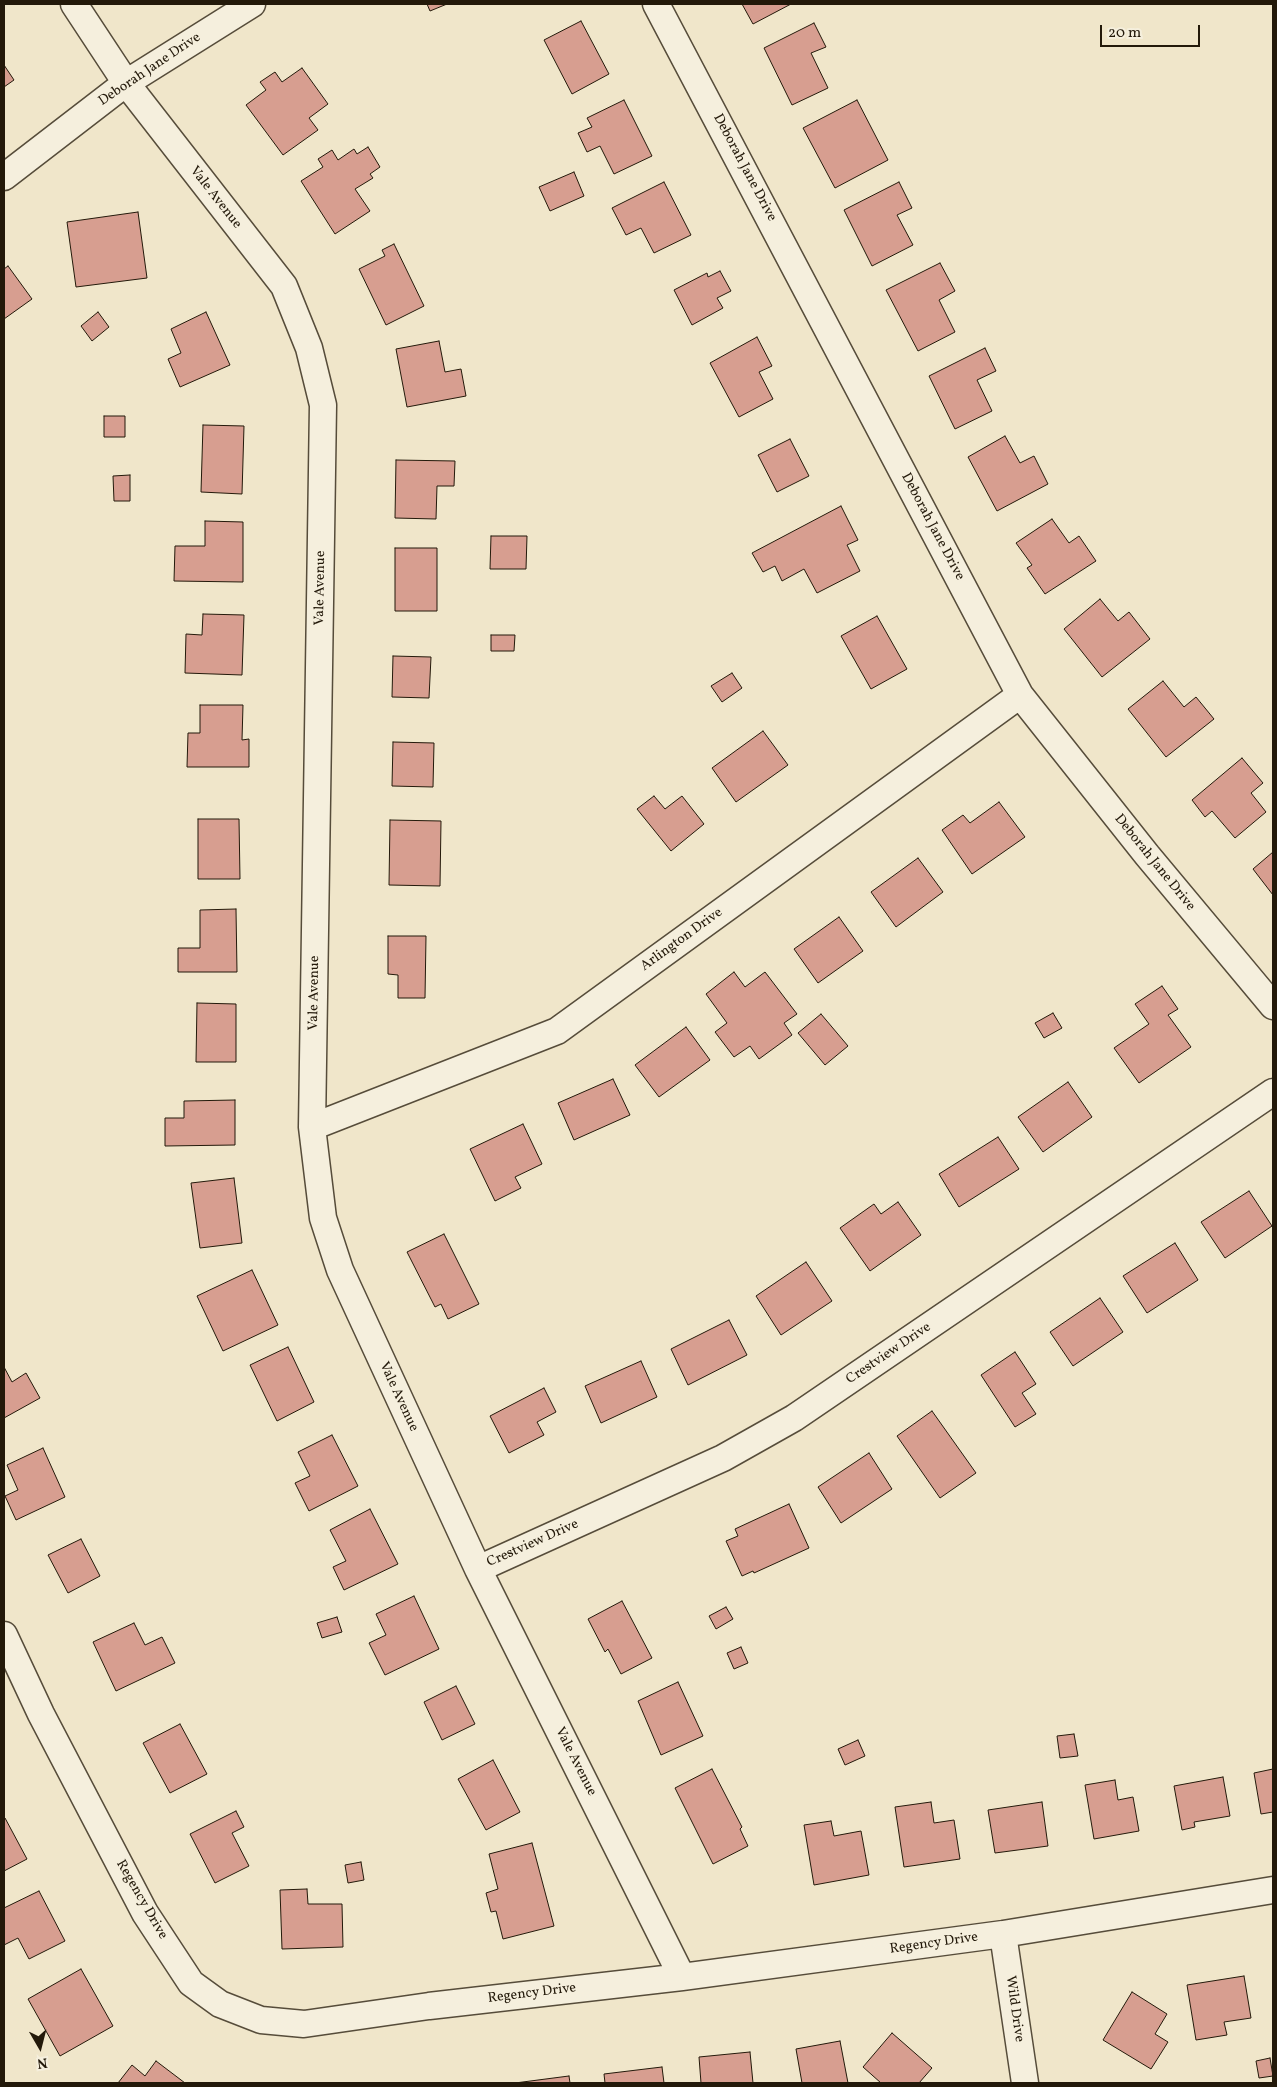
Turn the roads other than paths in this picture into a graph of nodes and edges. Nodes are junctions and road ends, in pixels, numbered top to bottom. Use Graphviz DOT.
graph roads {
  1 [pos="74,4"];
  2 [pos="252,4"];
  3 [pos="656,4"];
  4 [pos="126,83"];
  5 [pos="4,177"];
  6 [pos="1020,695"];
  7 [pos="1273,1006"];
  8 [pos="1273,1092"];
  9 [pos="312,1127"];
  10 [pos="478,1569"];
  11 [pos="4,1635"];
  12 [pos="1273,1890"];
  13 [pos="1003,1934"];
  14 [pos="682,1977"];
  15 [pos="1025,2083"];
  1 -- 4 [label="street, Vale Avenue"];
  2 -- 4 [label="street, Deborah Jane Drive"];
  3 -- 6 [label="street, Deborah Jane Drive"];
  4 -- 5 [label="street, Deborah Jane Drive"];
  4 -- 9 [label="street, Vale Avenue"];
  6 -- 7 [label="street, Deborah Jane Drive"];
  6 -- 9 [label="street, Arlington Drive"];
  8 -- 10 [label="street, Crestview Drive"];
  9 -- 10 [label="street, Vale Avenue"];
  10 -- 14 [label="street, Vale Avenue"];
  11 -- 14 [label="street, Regency Drive"];
  12 -- 13 [label="street, Regency Drive"];
  13 -- 14 [label="street, Regency Drive"];
  13 -- 15 [label="street, Wild Drive"];
}
